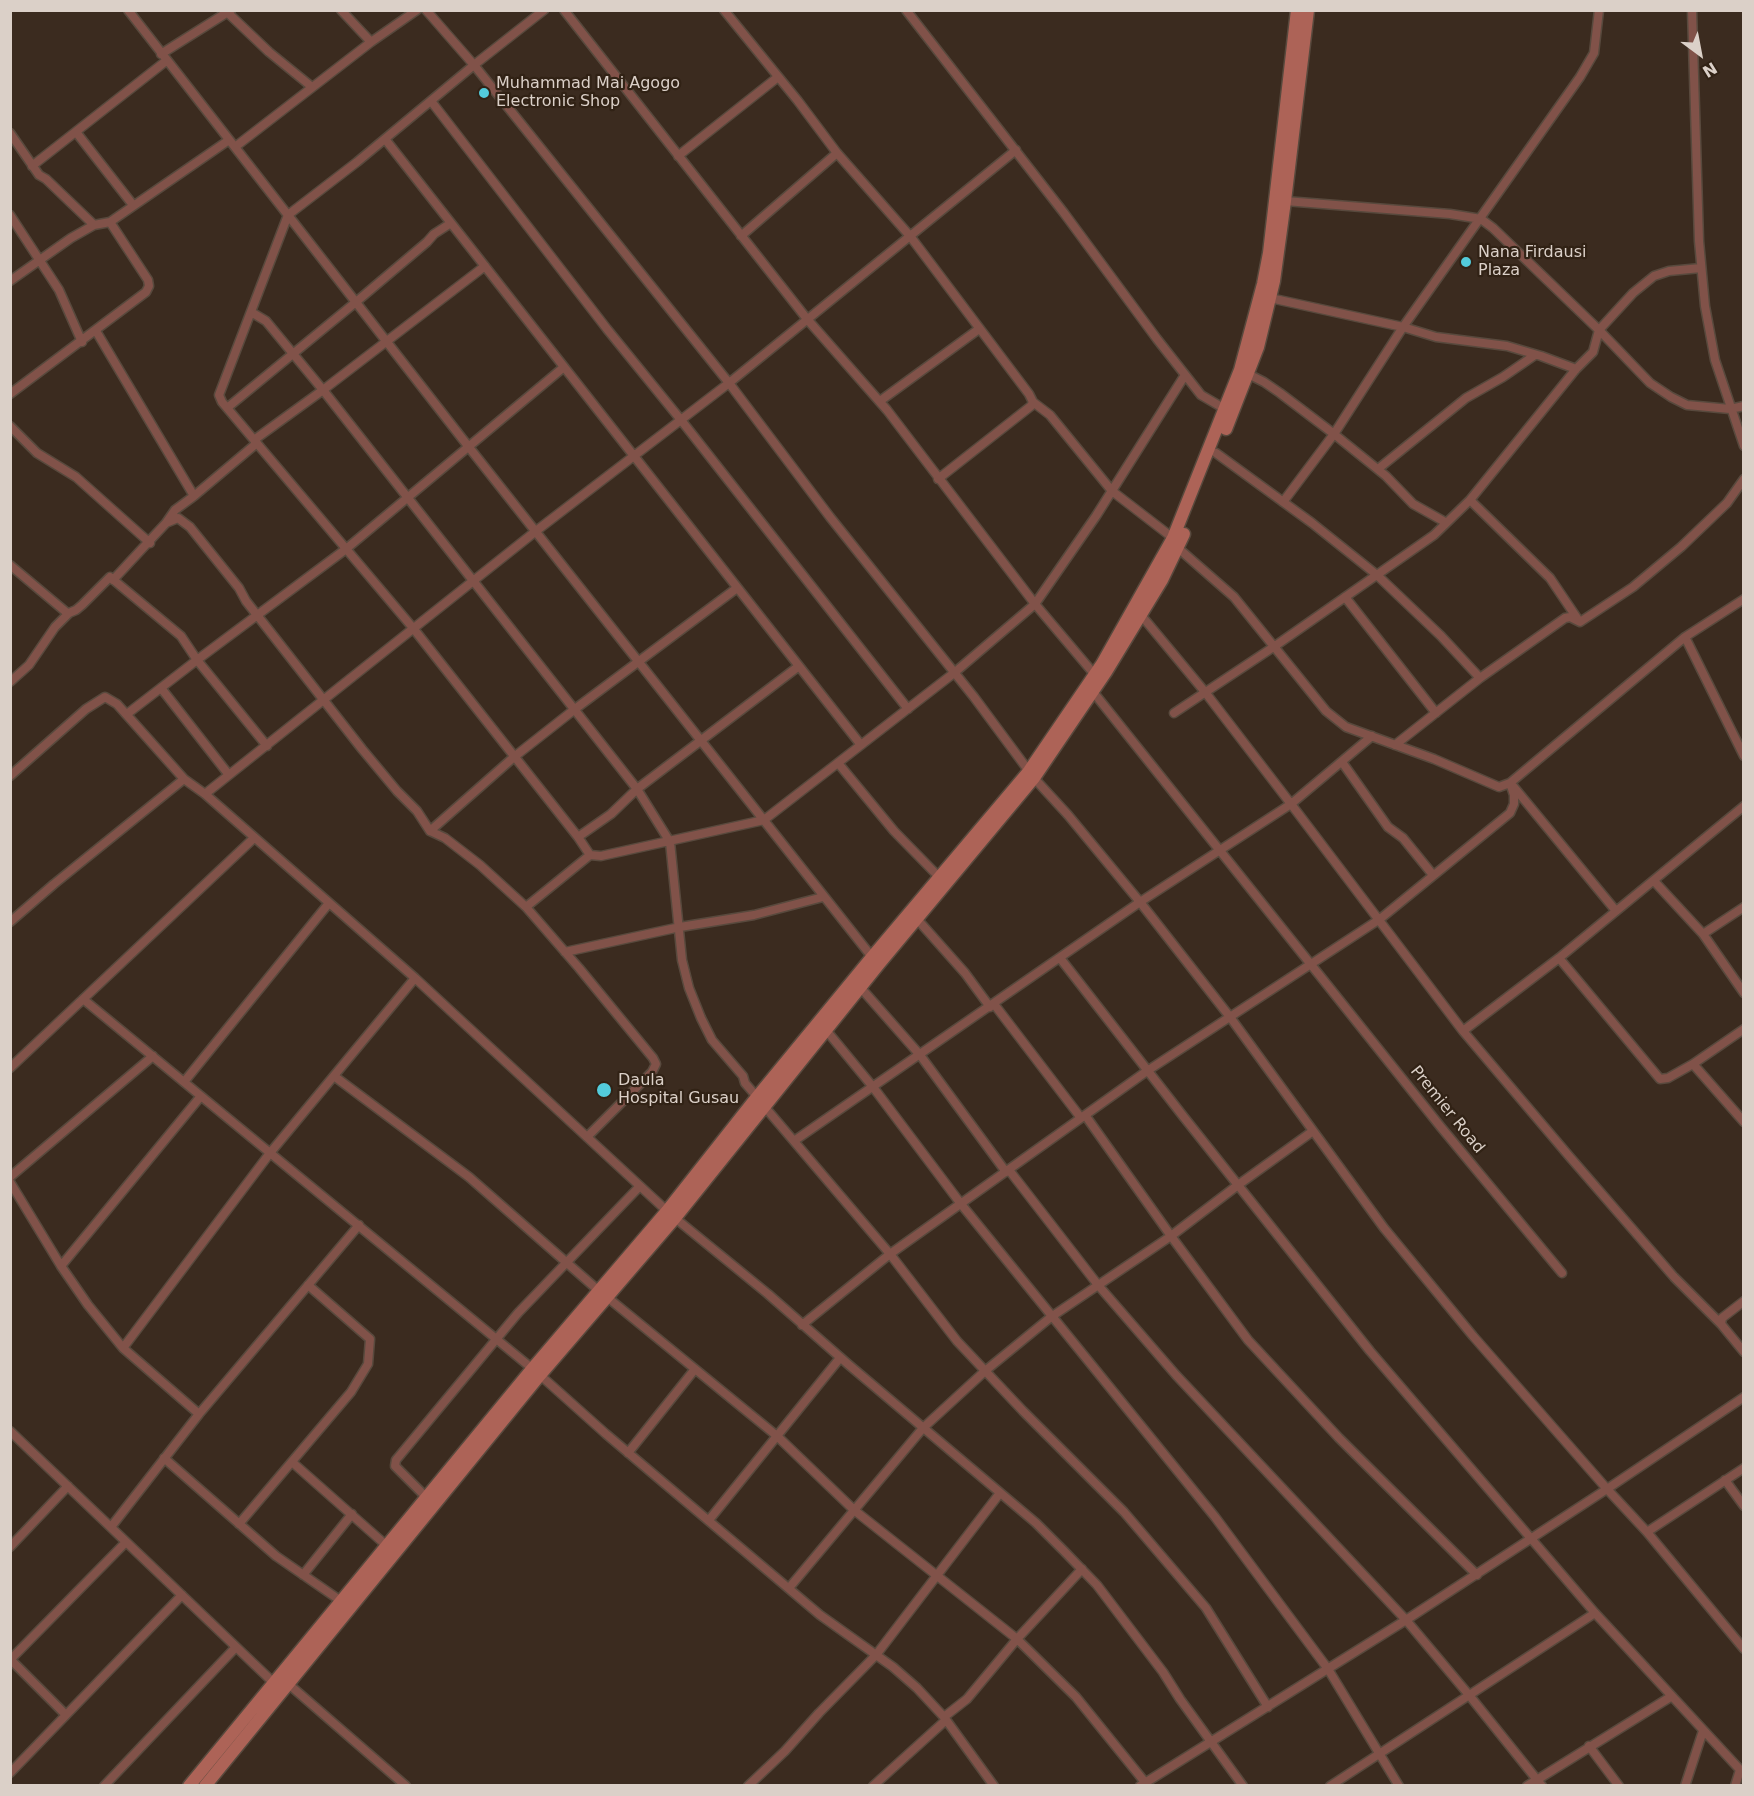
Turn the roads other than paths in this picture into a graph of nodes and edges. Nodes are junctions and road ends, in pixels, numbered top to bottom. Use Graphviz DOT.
graph roads {
  1 [pos="128,10"];
  2 [pos="341,10"];
  3 [pos="417,10"];
  4 [pos="426,10"];
  5 [pos="544,10"];
  6 [pos="564,10"];
  7 [pos="723,10"];
  8 [pos="906,10"];
  9 [pos="1297,10"];
  10 [pos="1308,10"];
  11 [pos="1599,10"];
  12 [pos="1692,10"];
  13 [pos="230,12"];
  14 [pos="371,42"];
  15 [pos="164,58"];
  16 [pos="474,65"];
  17 [pos="778,77"];
  18 [pos="312,87"];
  19 [pos="431,101"];
  20 [pos="76,132"];
  21 [pos="10,134"];
  22 [pos="385,139"];
  23 [pos="232,144"];
  24 [pos="1016,150"];
  25 [pos="837,153"];
  26 [pos="678,156"];
  27 [pos="32,166"];
  28 [pos="1285,201"];
  29 [pos="134,205"];
  30 [pos="10,215"];
  31 [pos="288,215"];
  32 [pos="1481,219"];
  33 [pos="110,222"];
  34 [pos="451,223"];
  35 [pos="94,225"];
  36 [pos="741,236"];
  37 [pos="910,236"];
  38 [pos="40,260"];
  39 [pos="485,266"];
  40 [pos="1701,268"];
  41 [pos="10,281"];
  42 [pos="1270,298"];
  43 [pos="356,302"];
  44 [pos="251,312"];
  45 [pos="807,319"];
  46 [pos="1403,327"];
  47 [pos="979,329"];
  48 [pos="1599,330"];
  49 [pos="96,331"];
  50 [pos="387,341"];
  51 [pos="82,342"];
  52 [pos="292,353"];
  53 [pos="1535,355"];
  54 [pos="564,367"];
  55 [pos="1576,369"];
  56 [pos="1185,375"];
  57 [pos="1248,375"];
  58 [pos="729,383"];
  59 [pos="323,390"];
  60 [pos="10,394"];
  61 [pos="879,401"];
  62 [pos="1033,402"];
  63 [pos="1743,406"];
  64 [pos="227,408"];
  65 [pos="1225,409"];
  66 [pos="1730,409"];
  67 [pos="681,420"];
  68 [pos="10,426"];
  69 [pos="1334,434"];
  70 [pos="255,441"];
  71 [pos="468,446"];
  72 [pos="1743,446"];
  73 [pos="1216,453"];
  74 [pos="635,456"];
  75 [pos="1378,470"];
  76 [pos="938,478"];
  77 [pos="1743,479"];
  78 [pos="1112,491"];
  79 [pos="194,496"];
  80 [pos="408,497"];
  81 [pos="1470,500"];
  82 [pos="1283,502"];
  83 [pos="1445,522"];
  84 [pos="166,523"];
  85 [pos="536,531"];
  86 [pos="150,543"];
  87 [pos="1176,543"];
  88 [pos="346,549"];
  89 [pos="10,565"];
  90 [pos="1377,575"];
  91 [pos="113,580"];
  92 [pos="472,581"];
  93 [pos="737,588"];
  94 [pos="1345,597"];
  95 [pos="1743,599"];
  96 [pos="1035,604"];
  97 [pos="69,612"];
  98 [pos="257,615"];
  99 [pos="1141,615"];
  100 [pos="1580,622"];
  101 [pos="413,628"];
  102 [pos="1685,637"];
  103 [pos="1275,646"];
  104 [pos="197,660"];
  105 [pos="639,661"];
  106 [pos="799,666"];
  107 [pos="954,673"];
  108 [pos="13,675"];
  109 [pos="1095,675"];
  110 [pos="1480,678"];
  111 [pos="161,688"];
  112 [pos="1094,693"];
  113 [pos="1204,693"];
  114 [pos="325,700"];
  115 [pos="575,709"];
  116 [pos="908,709"];
  117 [pos="1174,713"];
  118 [pos="1436,713"];
  119 [pos="127,714"];
  120 [pos="1372,736"];
  121 [pos="702,741"];
  122 [pos="861,745"];
  123 [pos="1395,745"];
  124 [pos="267,746"];
  125 [pos="1743,756"];
  126 [pos="514,757"];
  127 [pos="1342,762"];
  128 [pos="838,763"];
  129 [pos="1032,774"];
  130 [pos="229,775"];
  131 [pos="10,776"];
  132 [pos="184,779"];
  133 [pos="1510,783"];
  134 [pos="637,789"];
  135 [pos="205,795"];
  136 [pos="1291,804"];
  137 [pos="1743,806"];
  138 [pos="764,820"];
  139 [pos="430,831"];
  140 [pos="578,837"];
  141 [pos="254,838"];
  142 [pos="670,842"];
  143 [pos="1219,850"];
  144 [pos="590,855"];
  145 [pos="1433,875"];
  146 [pos="939,877"];
  147 [pos="1654,881"];
  148 [pos="823,897"];
  149 [pos="1140,902"];
  150 [pos="329,903"];
  151 [pos="526,907"];
  152 [pos="1743,907"];
  153 [pos="1616,911"];
  154 [pos="917,919"];
  155 [pos="1380,919"];
  156 [pos="10,922"];
  157 [pos="680,927"];
  158 [pos="1703,934"];
  159 [pos="564,952"];
  160 [pos="872,957"];
  161 [pos="1060,958"];
  162 [pos="1559,958"];
  163 [pos="1310,964"];
  164 [pos="415,978"];
  165 [pos="861,987"];
  166 [pos="1743,993"];
  167 [pos="83,999"];
  168 [pos="992,1005"];
  169 [pos="1230,1017"];
  170 [pos="1743,1029"];
  171 [pos="826,1030"];
  172 [pos="1463,1031"];
  173 [pos="920,1055"];
  174 [pos="153,1056"];
  175 [pos="1693,1064"];
  176 [pos="10,1068"];
  177 [pos="1147,1071"];
  178 [pos="334,1076"];
  179 [pos="184,1082"];
  180 [pos="873,1087"];
  181 [pos="201,1096"];
  182 [pos="761,1102"];
  183 [pos="1083,1117"];
  184 [pos="1743,1122"];
  185 [pos="1313,1131"];
  186 [pos="587,1137"];
  187 [pos="794,1141"];
  188 [pos="270,1153"];
  189 [pos="1007,1171"];
  190 [pos="10,1177"];
  191 [pos="10,1182"];
  192 [pos="1239,1185"];
  193 [pos="640,1186"];
  194 [pos="961,1204"];
  195 [pos="671,1214"];
  196 [pos="359,1226"];
  197 [pos="1171,1236"];
  198 [pos="890,1254"];
  199 [pos="567,1264"];
  200 [pos="61,1266"];
  201 [pos="1562,1273"];
  202 [pos="308,1285"];
  203 [pos="1098,1285"];
  204 [pos="603,1294"];
  205 [pos="1743,1301"];
  206 [pos="1051,1317"];
  207 [pos="1721,1324"];
  208 [pos="802,1325"];
  209 [pos="495,1339"];
  210 [pos="123,1348"];
  211 [pos="1743,1352"];
  212 [pos="840,1358"];
  213 [pos="695,1369"];
  214 [pos="985,1371"];
  215 [pos="536,1372"];
  216 [pos="1743,1397"];
  217 [pos="200,1414"];
  218 [pos="923,1428"];
  219 [pos="10,1431"];
  220 [pos="777,1436"];
  221 [pos="628,1452"];
  222 [pos="165,1458"];
  223 [pos="292,1462"];
  224 [pos="1743,1468"];
  225 [pos="1725,1480"];
  226 [pos="68,1486"];
  227 [pos="1606,1489"];
  228 [pos="1000,1493"];
  229 [pos="427,1498"];
  230 [pos="1743,1506"];
  231 [pos="854,1510"];
  232 [pos="352,1514"];
  233 [pos="709,1520"];
  234 [pos="239,1524"];
  235 [pos="111,1527"];
  236 [pos="1647,1532"];
  237 [pos="1531,1539"];
  238 [pos="126,1542"];
  239 [pos="387,1546"];
  240 [pos="10,1547"];
  241 [pos="1082,1569"];
  242 [pos="303,1575"];
  243 [pos="1477,1575"];
  244 [pos="936,1576"];
  245 [pos="789,1588"];
  246 [pos="182,1595"];
  247 [pos="341,1601"];
  248 [pos="1595,1613"];
  249 [pos="1406,1620"];
  250 [pos="1017,1639"];
  251 [pos="236,1647"];
  252 [pos="1743,1649"];
  253 [pos="876,1654"];
  254 [pos="11,1660"];
  255 [pos="1328,1669"];
  256 [pos="281,1684"];
  257 [pos="1469,1695"];
  258 [pos="1672,1696"];
  259 [pos="1268,1707"];
  260 [pos="66,1714"];
  261 [pos="945,1718"];
  262 [pos="1703,1731"];
  263 [pos="1212,1742"];
  264 [pos="1588,1746"];
  265 [pos="1379,1754"];
  266 [pos="1742,1772"];
  267 [pos="10,1773"];
  268 [pos="1539,1782"];
  269 [pos="1144,1784"];
  270 [pos="104,1785"];
  271 [pos="189,1785"];
  272 [pos="205,1785"];
  273 [pos="406,1785"];
  274 [pos="748,1785"];
  275 [pos="873,1785"];
  276 [pos="994,1785"];
  277 [pos="1243,1785"];
  278 [pos="1330,1785"];
  279 [pos="1399,1785"];
  280 [pos="1527,1785"];
  281 [pos="1618,1785"];
  282 [pos="1685,1785"];
  283 [pos="1735,1785"];
  1 -- 15 [label="street"];
  2 -- 14 [label="street"];
  3 -- 14 [label="street"];
  4 -- 16 [label="street"];
  5 -- 16 [label="street"];
  6 -- 26 [label="street"];
  7 -- 17 [label="street"];
  8 -- 24 [label="street"];
  9 -- 65 [label="street"];
  10 -- 28 [label="street"];
  11 -- 32 [label="street"];
  12 -- 40 [label="street"];
  13 -- 15 [label="street"];
  13 -- 18 [label="street"];
  14 -- 18 [label="street"];
  15 -- 20 [label="street"];
  15 -- 23 [label="street"];
  16 -- 19 [label="street"];
  16 -- 58 [label="street"];
  17 -- 25 [label="street"];
  17 -- 26 [label="street"];
  18 -- 23 [label="street"];
  19 -- 22 [label="street"];
  19 -- 67 [label="street"];
  20 -- 27 [label="street"];
  20 -- 29 [label="street"];
  21 -- 27 [label="street"];
  22 -- 31 [label="street"];
  22 -- 34 [label="street"];
  23 -- 29 [label="street"];
  23 -- 31 [label="street"];
  24 -- 37 [label="street"];
  24 -- 56 [label="street"];
  25 -- 36 [label="street"];
  25 -- 37 [label="street"];
  26 -- 36 [label="street"];
  27 -- 35 [label="street"];
  28 -- 32 [label="street"];
  28 -- 42 [label="street"];
  29 -- 33 [label="street"];
  30 -- 38 [label="street"];
  31 -- 43 [label="street"];
  31 -- 44 [label="street"];
  32 -- 46 [label="street"];
  32 -- 48 [label="street"];
  33 -- 35 [label="street"];
  33 -- 49 [label="street"];
  34 -- 39 [label="street"];
  34 -- 43 [label="street"];
  35 -- 38 [label="street"];
  36 -- 45 [label="street"];
  37 -- 45 [label="street"];
  37 -- 47 [label="street"];
  38 -- 41 [label="street"];
  38 -- 51 [label="street"];
  39 -- 50 [label="street"];
  39 -- 54 [label="street"];
  40 -- 48 [label="street"];
  40 -- 66 [label="street"];
  42 -- 46 [label="street"];
  42 -- 57 [label="street"];
  43 -- 50 [label="street"];
  43 -- 52 [label="street"];
  44 -- 52 [label="street"];
  44 -- 64 [label="street"];
  45 -- 58 [label="street"];
  45 -- 61 [label="street"];
  46 -- 53 [label="street"];
  46 -- 69 [label="street"];
  47 -- 61 [label="street"];
  47 -- 62 [label="street"];
  48 -- 55 [label="street"];
  48 -- 66 [label="street"];
  49 -- 51 [label="street"];
  49 -- 79 [label="street"];
  50 -- 59 [label="street"];
  50 -- 71 [label="street"];
  51 -- 60 [label="street"];
  52 -- 59 [label="street"];
  52 -- 64 [label="street"];
  53 -- 55 [label="street"];
  53 -- 75 [label="street"];
  54 -- 71 [label="street"];
  54 -- 74 [label="street"];
  55 -- 81 [label="street"];
  56 -- 65 [label="street"];
  56 -- 78 [label="street"];
  57 -- 69 [label="street"];
  57 -- 73 [label="street"];
  58 -- 67 [label="street"];
  58 -- 107 [label="street"];
  59 -- 70 [label="street"];
  59 -- 80 [label="street"];
  61 -- 76 [label="street"];
  62 -- 76 [label="street"];
  62 -- 78 [label="street"];
  63 -- 66 [label="street"];
  64 -- 70 [label="street"];
  65 -- 87 [label="street"];
  66 -- 72 [label="street"];
  67 -- 74 [label="street"];
  67 -- 116 [label="street"];
  68 -- 86 [label="street"];
  69 -- 75 [label="street"];
  69 -- 82 [label="street"];
  70 -- 79 [label="street"];
  70 -- 88 [label="street"];
  71 -- 80 [label="street"];
  71 -- 85 [label="street"];
  73 -- 82 [label="street"];
  73 -- 87 [label="street"];
  74 -- 85 [label="street"];
  74 -- 93 [label="street"];
  75 -- 83 [label="street"];
  76 -- 96 [label="street"];
  77 -- 100 [label="street"];
  78 -- 87 [label="street"];
  78 -- 96 [label="street"];
  79 -- 84 [label="street"];
  80 -- 88 [label="street"];
  80 -- 92 [label="street"];
  81 -- 83 [label="street"];
  81 -- 100 [label="street"];
  82 -- 90 [label="street"];
  83 -- 90 [label="street"];
  84 -- 86 [label="street"];
  84 -- 98 [label="street"];
  85 -- 92 [label="street"];
  85 -- 105 [label="street"];
  86 -- 91 [label="street"];
  87 -- 99 [label="street"];
  87 -- 103 [label="street"];
  87 -- 109 [label="street"];
  88 -- 98 [label="street"];
  88 -- 101 [label="street"];
  89 -- 97 [label="street"];
  90 -- 94 [label="street"];
  90 -- 110 [label="street"];
  91 -- 97 [label="street"];
  91 -- 104 [label="street"];
  92 -- 101 [label="street"];
  92 -- 115 [label="street"];
  93 -- 105 [label="street"];
  93 -- 106 [label="street"];
  94 -- 103 [label="street"];
  94 -- 118 [label="street"];
  95 -- 102 [label="street"];
  96 -- 107 [label="street"];
  96 -- 109 [label="street"];
  97 -- 108 [label="street"];
  98 -- 104 [label="street"];
  98 -- 114 [label="street"];
  99 -- 112 [label="street"];
  99 -- 113 [label="street"];
  100 -- 110 [label="street"];
  101 -- 114 [label="street"];
  101 -- 126 [label="street"];
  102 -- 125 [label="street"];
  102 -- 133 [label="street"];
  103 -- 113 [label="street"];
  103 -- 120 [label="street"];
  104 -- 111 [label="street"];
  104 -- 124 [label="street"];
  105 -- 115 [label="street"];
  105 -- 121 [label="street"];
  106 -- 121 [label="street"];
  106 -- 122 [label="street"];
  107 -- 116 [label="street"];
  107 -- 129 [label="street"];
  109 -- 129 [label="street"];
  110 -- 118 [label="street"];
  111 -- 119 [label="street"];
  111 -- 130 [label="street"];
  112 -- 129 [label="street"];
  112 -- 143 [label="street, Premier Road"];
  113 -- 117 [label="street"];
  113 -- 136 [label="street"];
  114 -- 124 [label="street"];
  114 -- 139 [label="street"];
  115 -- 126 [label="street"];
  115 -- 134 [label="street"];
  116 -- 122 [label="street"];
  118 -- 123 [label="street"];
  119 -- 131 [label="street"];
  119 -- 132 [label="street"];
  120 -- 123 [label="street"];
  120 -- 127 [label="street"];
  121 -- 134 [label="street"];
  121 -- 138 [label="street"];
  122 -- 128 [label="street"];
  123 -- 133 [label="street"];
  124 -- 130 [label="street"];
  126 -- 139 [label="street"];
  126 -- 140 [label="street"];
  127 -- 136 [label="street"];
  127 -- 145 [label="street"];
  128 -- 138 [label="street"];
  128 -- 146 [label="street"];
  129 -- 146 [label="street"];
  129 -- 149 [label="street"];
  129 -- 154 [label="street"];
  130 -- 135 [label="street"];
  132 -- 135 [label="street"];
  132 -- 156 [label="street"];
  133 -- 145 [label="street"];
  133 -- 153 [label="street"];
  134 -- 140 [label="street"];
  134 -- 142 [label="street"];
  135 -- 141 [label="street"];
  136 -- 143 [label="street"];
  136 -- 155 [label="street"];
  137 -- 147 [label="street"];
  138 -- 142 [label="street"];
  138 -- 148 [label="street"];
  139 -- 151 [label="street"];
  140 -- 144 [label="street"];
  141 -- 150 [label="street"];
  141 -- 167 [label="street"];
  142 -- 144 [label="street"];
  142 -- 157 [label="street"];
  143 -- 149 [label="street"];
  143 -- 163 [label="street, Premier Road"];
  144 -- 151 [label="street"];
  145 -- 155 [label="street"];
  146 -- 160 [label="street"];
  147 -- 153 [label="street"];
  147 -- 158 [label="street"];
  148 -- 157 [label="street"];
  148 -- 160 [label="street"];
  149 -- 161 [label="street"];
  149 -- 169 [label="street"];
  150 -- 164 [label="street"];
  150 -- 179 [label="street"];
  151 -- 159 [label="street"];
  152 -- 158 [label="street"];
  153 -- 162 [label="street"];
  154 -- 165 [label="street"];
  154 -- 168 [label="street"];
  155 -- 163 [label="street"];
  155 -- 172 [label="street"];
  157 -- 159 [label="street"];
  157 -- 182 [label="street"];
  158 -- 166 [label="street"];
  159 -- 186 [label="street"];
  160 -- 182 [label="street"];
  161 -- 168 [label="street"];
  161 -- 177 [label="street"];
  162 -- 172 [label="street"];
  162 -- 175 [label="street"];
  163 -- 169 [label="street"];
  163 -- 201 [label="street, Premier Road"];
  164 -- 178 [label="street"];
  164 -- 186 [label="street"];
  165 -- 171 [label="street"];
  165 -- 173 [label="street"];
  167 -- 174 [label="street"];
  167 -- 176 [label="street"];
  168 -- 173 [label="street"];
  168 -- 183 [label="street"];
  169 -- 177 [label="street"];
  169 -- 185 [label="street"];
  170 -- 175 [label="street"];
  171 -- 180 [label="street"];
  171 -- 182 [label="street"];
  172 -- 207 [label="street"];
  173 -- 180 [label="street"];
  173 -- 189 [label="street"];
  174 -- 179 [label="street"];
  174 -- 190 [label="street"];
  175 -- 184 [label="street"];
  177 -- 183 [label="street"];
  177 -- 192 [label="street"];
  178 -- 188 [label="street"];
  178 -- 199 [label="street"];
  179 -- 181 [label="street"];
  180 -- 187 [label="street"];
  180 -- 194 [label="street"];
  181 -- 188 [label="street"];
  181 -- 200 [label="street"];
  182 -- 187 [label="street"];
  182 -- 195 [label="street"];
  183 -- 189 [label="street"];
  183 -- 197 [label="street"];
  185 -- 192 [label="street"];
  185 -- 227 [label="street"];
  186 -- 193 [label="street"];
  187 -- 198 [label="street"];
  188 -- 196 [label="street"];
  188 -- 210 [label="street"];
  189 -- 194 [label="street"];
  189 -- 203 [label="street"];
  191 -- 200 [label="street"];
  192 -- 197 [label="street"];
  192 -- 237 [label="street"];
  193 -- 195 [label="street"];
  193 -- 199 [label="street"];
  194 -- 198 [label="street"];
  194 -- 206 [label="street"];
  195 -- 204 [label="street"];
  195 -- 208 [label="street"];
  196 -- 202 [label="street"];
  196 -- 209 [label="street"];
  197 -- 203 [label="street"];
  197 -- 243 [label="street"];
  198 -- 208 [label="street"];
  198 -- 214 [label="street"];
  199 -- 204 [label="street"];
  199 -- 209 [label="street"];
  200 -- 210 [label="street"];
  202 -- 217 [label="street"];
  202 -- 223 [label="street"];
  203 -- 206 [label="street"];
  203 -- 249 [label="street"];
  204 -- 213 [label="street"];
  204 -- 215 [label="street"];
  205 -- 207 [label="street"];
  206 -- 214 [label="street"];
  206 -- 255 [label="street"];
  207 -- 211 [label="street"];
  208 -- 212 [label="street"];
  209 -- 215 [label="street"];
  209 -- 229 [label="street"];
  210 -- 217 [label="street"];
  212 -- 218 [label="street"];
  212 -- 220 [label="street"];
  213 -- 220 [label="street"];
  213 -- 221 [label="street"];
  214 -- 218 [label="street"];
  214 -- 259 [label="street"];
  215 -- 221 [label="street"];
  215 -- 229 [label="street"];
  215 -- 256 [label="street"];
  216 -- 227 [label="street"];
  217 -- 222 [label="street"];
  218 -- 228 [label="street"];
  218 -- 231 [label="street"];
  219 -- 226 [label="street"];
  220 -- 231 [label="street"];
  220 -- 233 [label="street"];
  221 -- 233 [label="street"];
  222 -- 234 [label="street"];
  222 -- 235 [label="street"];
  223 -- 232 [label="street"];
  223 -- 234 [label="street"];
  224 -- 225 [label="street"];
  225 -- 230 [label="street"];
  225 -- 236 [label="street"];
  226 -- 235 [label="street"];
  226 -- 240 [label="street"];
  227 -- 236 [label="street"];
  227 -- 237 [label="street"];
  228 -- 241 [label="street"];
  228 -- 244 [label="street"];
  229 -- 239 [label="street"];
  231 -- 244 [label="street"];
  231 -- 245 [label="street"];
  232 -- 239 [label="street"];
  232 -- 242 [label="street"];
  233 -- 245 [label="street"];
  234 -- 242 [label="street"];
  235 -- 238 [label="street"];
  236 -- 252 [label="street"];
  237 -- 243 [label="street"];
  237 -- 248 [label="street"];
  238 -- 246 [label="street"];
  238 -- 254 [label="street"];
  239 -- 247 [label="street"];
  241 -- 250 [label="street"];
  241 -- 263 [label="street"];
  242 -- 247 [label="street"];
  243 -- 249 [label="street"];
  244 -- 250 [label="street"];
  244 -- 253 [label="street"];
  245 -- 253 [label="street"];
  246 -- 251 [label="street"];
  246 -- 260 [label="street"];
  247 -- 256 [label="street"];
  248 -- 257 [label="street"];
  248 -- 258 [label="street"];
  249 -- 255 [label="street"];
  249 -- 257 [label="street"];
  250 -- 261 [label="street"];
  250 -- 269 [label="street"];
  251 -- 256 [label="street"];
  251 -- 270 [label="street"];
  253 -- 261 [label="street"];
  253 -- 274 [label="street"];
  254 -- 260 [label="street"];
  255 -- 259 [label="street"];
  255 -- 265 [label="street"];
  256 -- 271 [label="street"];
  256 -- 272 [label="street"];
  256 -- 273 [label="street"];
  257 -- 265 [label="street"];
  257 -- 268 [label="street"];
  258 -- 262 [label="street"];
  258 -- 264 [label="street"];
  259 -- 263 [label="street"];
  260 -- 267 [label="street"];
  261 -- 275 [label="street"];
  261 -- 276 [label="street"];
  262 -- 266 [label="street"];
  262 -- 282 [label="street"];
  263 -- 269 [label="street"];
  263 -- 277 [label="street"];
  264 -- 268 [label="street"];
  264 -- 281 [label="street"];
  265 -- 278 [label="street"];
  265 -- 279 [label="street"];
  266 -- 283 [label="street"];
  268 -- 280 [label="street"];
}
